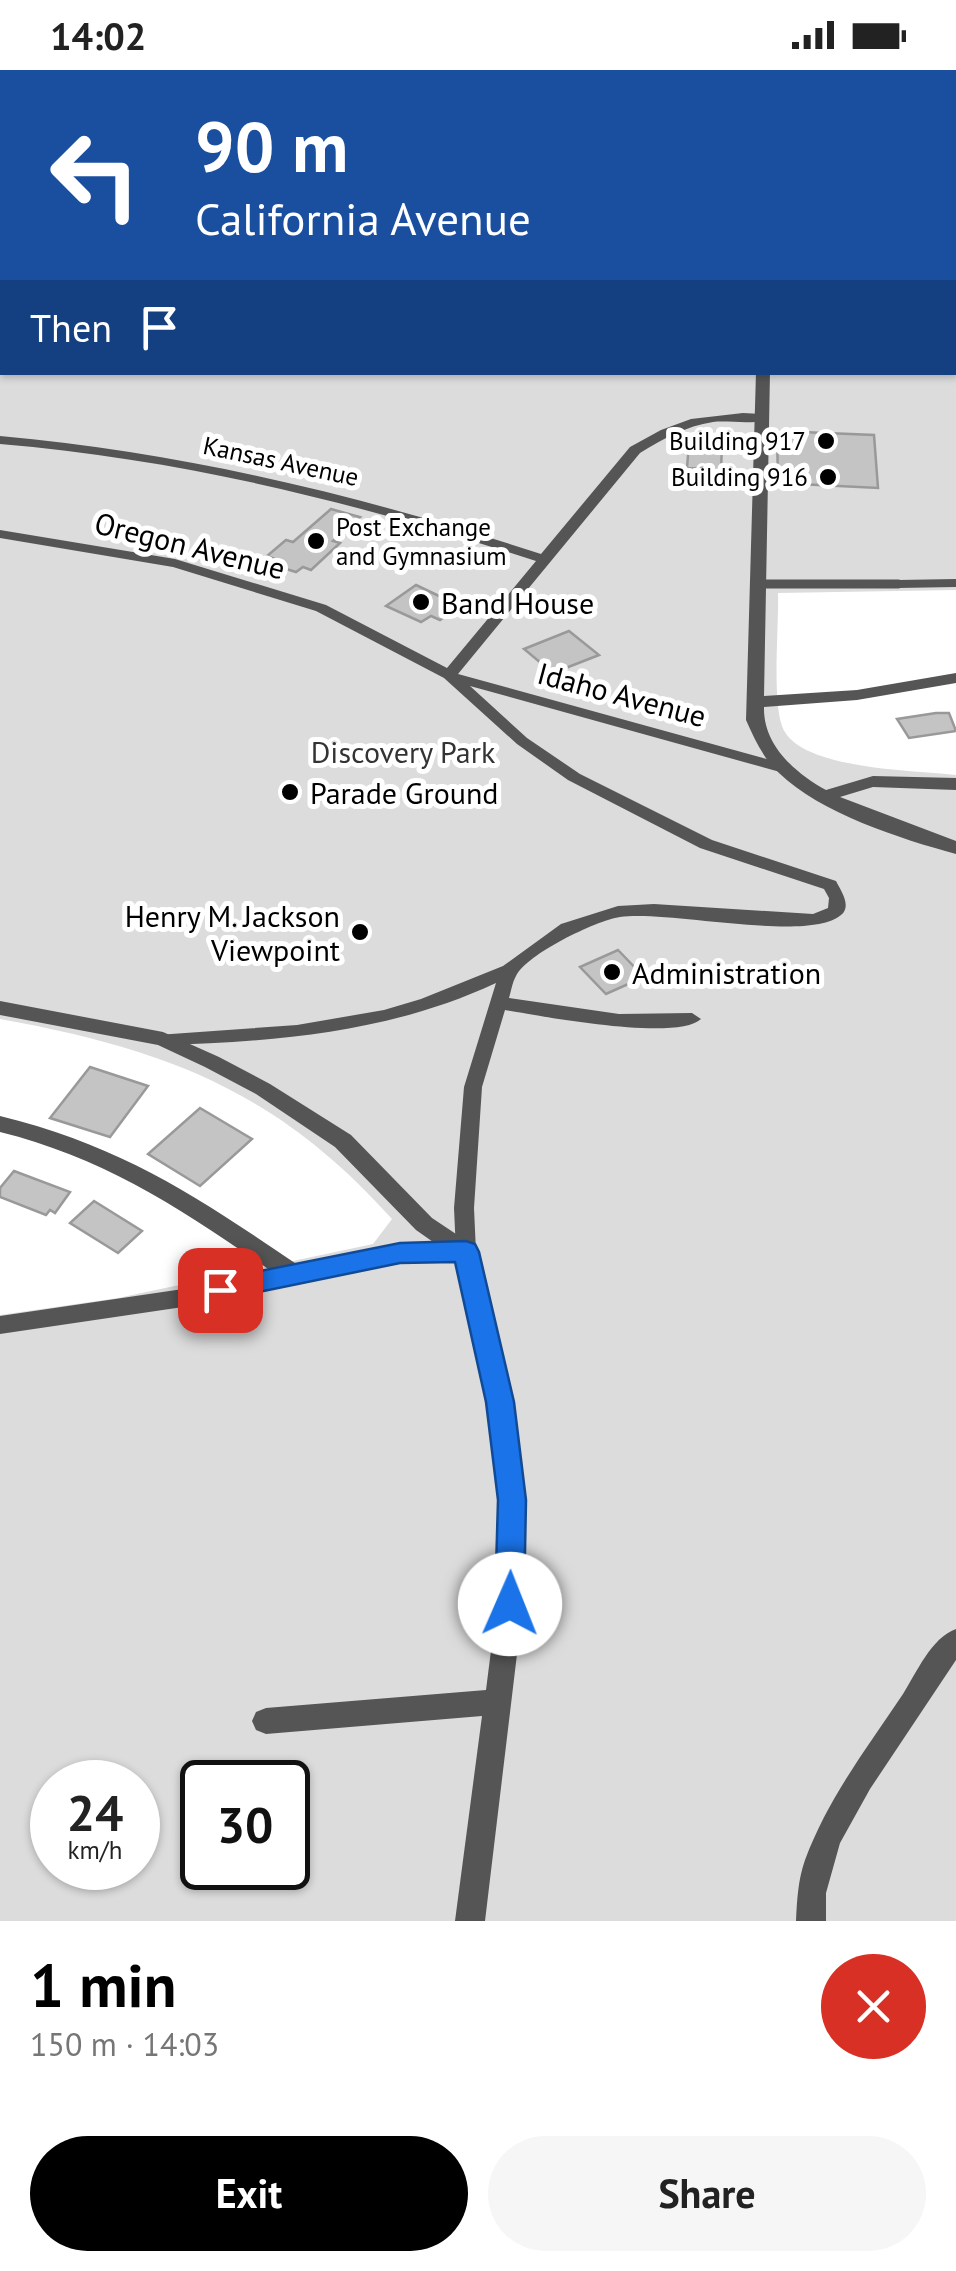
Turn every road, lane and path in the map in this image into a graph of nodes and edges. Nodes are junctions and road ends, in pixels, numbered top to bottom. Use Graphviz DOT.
graph roads {
  1 [pos="763,375"];
  2 [pos="762,418"];
  3 [pos="0,440"];
  4 [pos="0,534"];
  5 [pos="545,560"];
  6 [pos="956,583"];
  7 [pos="760,584"];
  8 [pos="898,584"];
  9 [pos="449,675"];
  10 [pos="956,678"];
  11 [pos="756,702"];
  12 [pos="780,768"];
  13 [pos="956,784"];
  14 [pos="826,798"];
  15 [pos="956,848"];
  16 [pos="510,970"];
  17 [pos="500,1003"];
  18 [pos="0,1008"];
  19 [pos="692,1019"];
  20 [pos="163,1038"];
  21 [pos="0,1124"];
  22 [pos="466,1252"];
  23 [pos="293,1274"];
  24 [pos="0,1325"];
  25 [pos="956,1641"];
  26 [pos="497,1702"];
  27 [pos="266,1721"];
  28 [pos="470,1921"];
  29 [pos="811,1921"];
  1 -- 2 [label="street"];
  2 -- 5 [label="street"];
  2 -- 7 [label="street"];
  3 -- 5 [label="street, Kansas Avenue"];
  4 -- 9 [label="street, Oregon Avenue"];
  5 -- 9 [label="street"];
  6 -- 8 [label="street"];
  7 -- 8 [label="lane"];
  7 -- 11 [label="street"];
  9 -- 12 [label="street, Idaho Avenue"];
  9 -- 16 [label="street, Oregon Avenue"];
  10 -- 11 [label="street"];
  11 -- 12 [label="street"];
  12 -- 14 [label="street"];
  13 -- 14 [label="street"];
  14 -- 15 [label="street"];
  16 -- 17 [label="street"];
  16 -- 20 [label="street"];
  17 -- 19 [label="street"];
  17 -- 22 [label="street"];
  18 -- 20 [label="street"];
  20 -- 22 [label="street"];
  21 -- 23 [label="street"];
  22 -- 23 [label="street"];
  22 -- 26 [label="street"];
  23 -- 24 [label="street"];
  25 -- 29 [label="street"];
  26 -- 27 [label="street"];
  26 -- 28 [label="street"];
}
